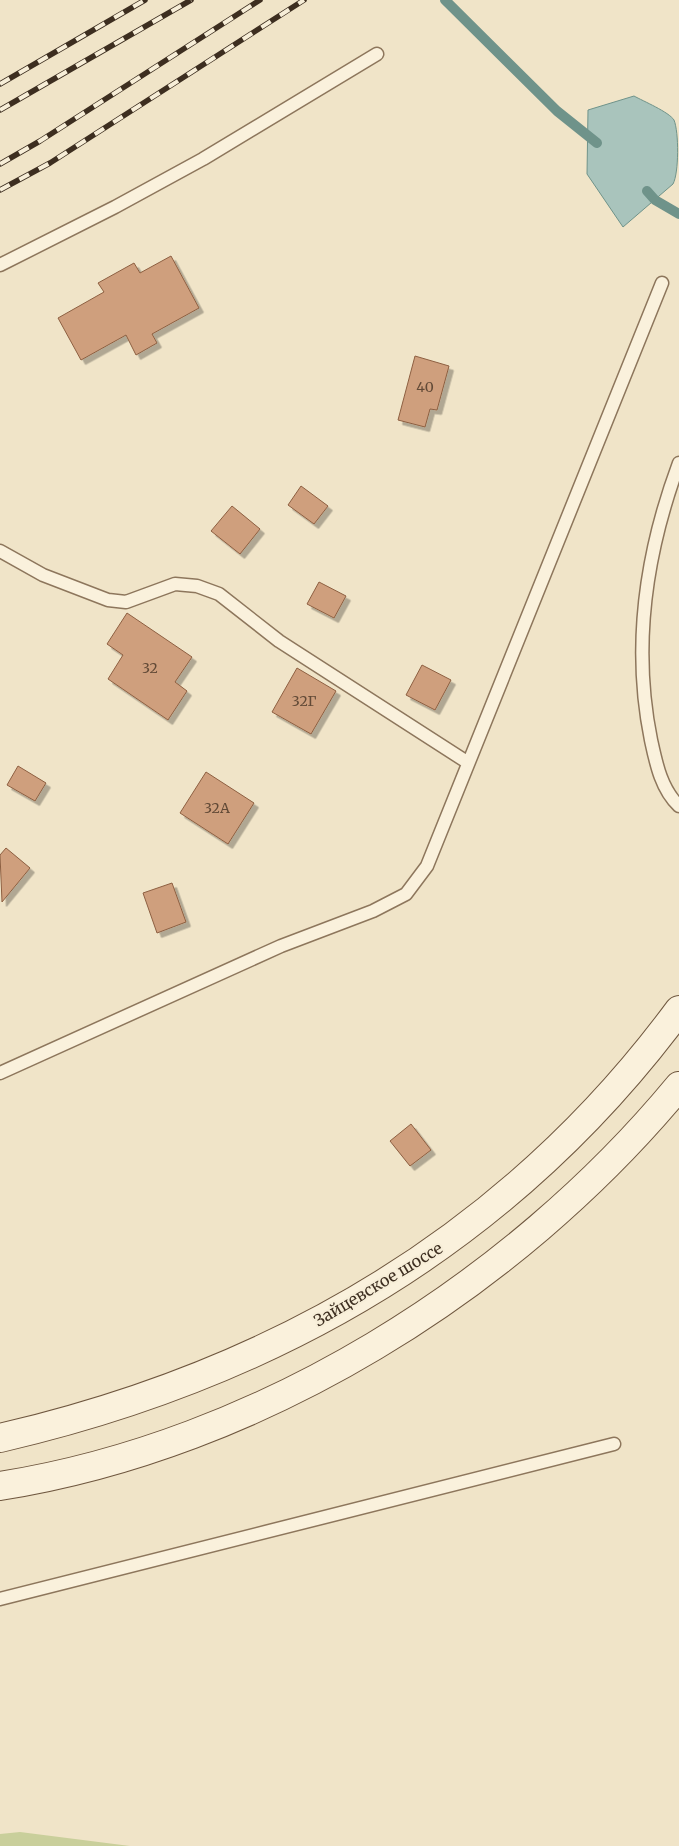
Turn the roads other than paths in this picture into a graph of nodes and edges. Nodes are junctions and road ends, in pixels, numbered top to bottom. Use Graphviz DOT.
graph roads {
  1 [pos="377,54"];
  2 [pos="0,265"];
  3 [pos="662,283"];
  4 [pos="679,463"];
  5 [pos="0,551"];
  6 [pos="467,762"];
  7 [pos="679,806"];
  8 [pos="679,1010"];
  9 [pos="0,1073"];
  10 [pos="679,1086"];
  11 [pos="0,1438"];
  12 [pos="614,1444"];
  13 [pos="0,1486"];
  14 [pos="0,1599"];
  1 -- 2 [label="lane"];
  3 -- 6 [label="lane"];
  4 -- 7 [label="lane"];
  5 -- 6 [label="lane"];
  6 -- 9 [label="lane"];
  8 -- 11 [label="main road, Зайцевское шоссе"];
  10 -- 13 [label="main road"];
  12 -- 14 [label="lane"];
}
